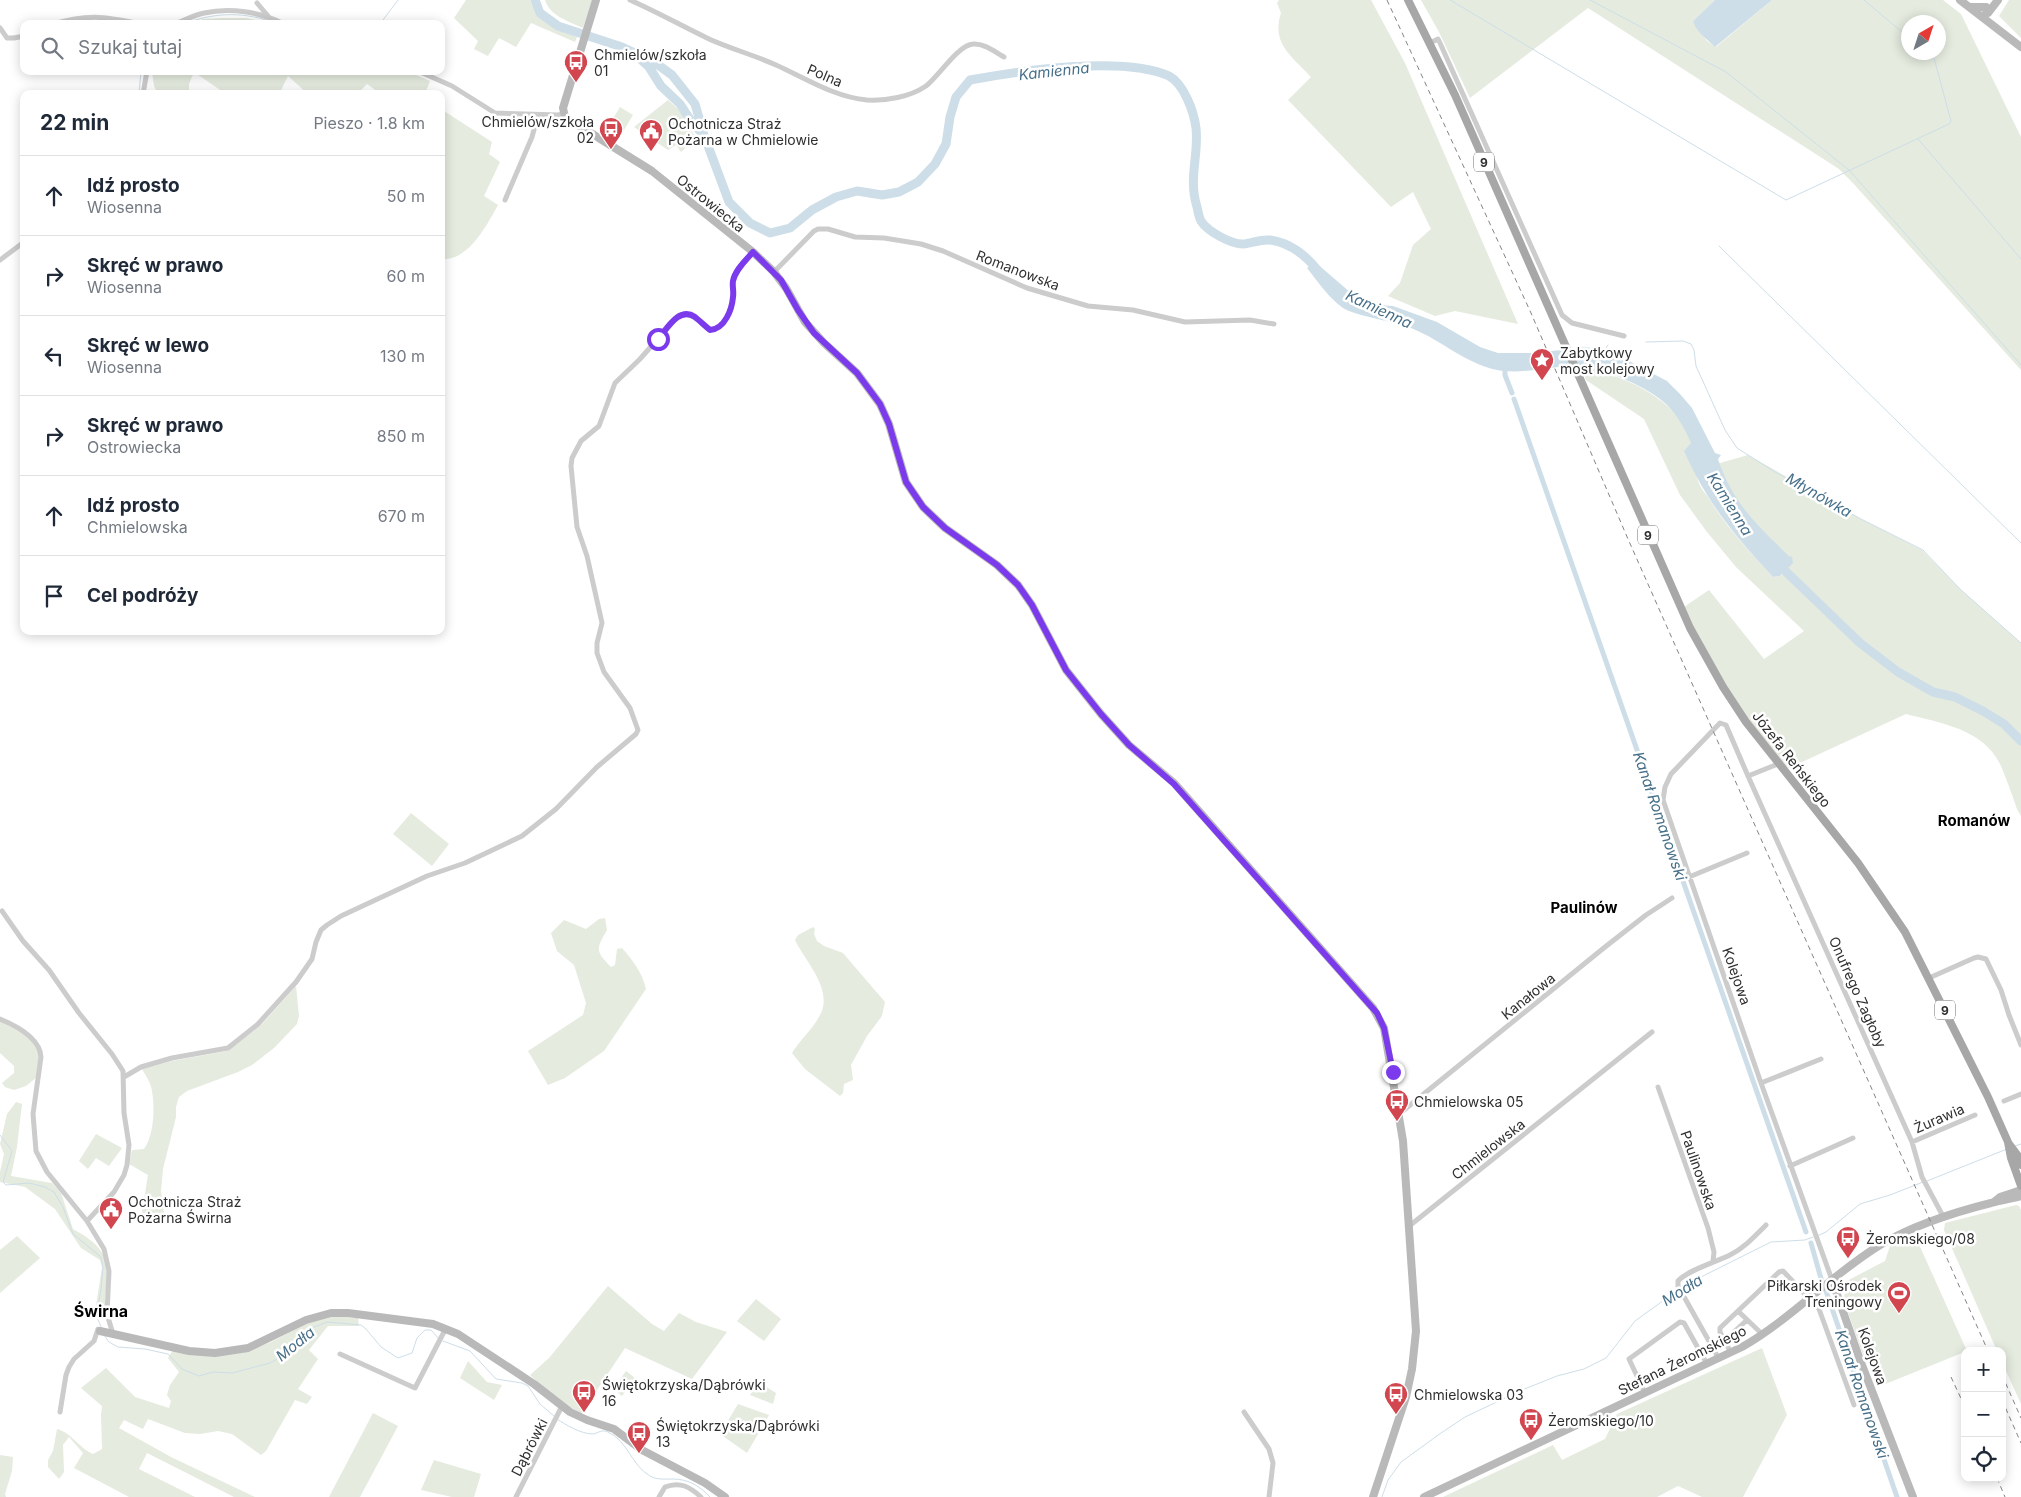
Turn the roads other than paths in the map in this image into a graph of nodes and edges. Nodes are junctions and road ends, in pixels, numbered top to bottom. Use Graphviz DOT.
graph roads {
  1 [pos="596,0"];
  2 [pos="630,0"];
  3 [pos="1408,0"];
  4 [pos="1960,0"];
  5 [pos="1992,0"];
  6 [pos="1998,0"];
  7 [pos="257,2"];
  8 [pos="1970,8"];
  9 [pos="1988,9"];
  10 [pos="255,13"];
  11 [pos="268,16"];
  12 [pos="1982,16"];
  13 [pos="67,20"];
  14 [pos="116,20"];
  15 [pos="185,20"];
  16 [pos="276,20"];
  17 [pos="1996,26"];
  18 [pos="0,28"];
  19 [pos="20,37"];
  20 [pos="1430,43"];
  21 [pos="2021,47"];
  22 [pos="1004,57"];
  23 [pos="146,75"];
  24 [pos="427,75"];
  25 [pos="144,90"];
  26 [pos="562,114"];
  27 [pos="538,115"];
  28 [pos="505,200"];
  29 [pos="20,245"];
  30 [pos="753,252"];
  31 [pos="0,260"];
  32 [pos="774,272"];
  33 [pos="1274,324"];
  34 [pos="1624,336"];
  35 [pos="1722,723"];
  36 [pos="1778,764"];
  37 [pos="1748,776"];
  38 [pos="1747,853"];
  39 [pos="1689,877"];
  40 [pos="1672,898"];
  41 [pos="2,911"];
  42 [pos="1930,978"];
  43 [pos="0,1019"];
  44 [pos="1652,1032"];
  45 [pos="2021,1045"];
  46 [pos="1821,1059"];
  47 [pos="124,1077"];
  48 [pos="1761,1083"];
  49 [pos="1658,1087"];
  50 [pos="2021,1094"];
  51 [pos="2004,1101"];
  52 [pos="1399,1114"];
  53 [pos="1975,1115"];
  54 [pos="1853,1138"];
  55 [pos="1912,1142"];
  56 [pos="2014,1157"];
  57 [pos="2021,1165"];
  58 [pos="1790,1166"];
  59 [pos="2021,1186"];
  60 [pos="2021,1190"];
  61 [pos="2021,1196"];
  62 [pos="1993,1202"];
  63 [pos="1944,1218"];
  64 [pos="87,1221"];
  65 [pos="1766,1226"];
  66 [pos="1408,1227"];
  67 [pos="1713,1261"];
  68 [pos="1832,1280"];
  69 [pos="1809,1298"];
  70 [pos="1738,1311"];
  71 [pos="1747,1320"];
  72 [pos="446,1328"];
  73 [pos="104,1331"];
  74 [pos="1762,1334"];
  75 [pos="1724,1341"];
  76 [pos="1731,1353"];
  77 [pos="340,1354"];
  78 [pos="1719,1359"];
  79 [pos="1707,1364"];
  80 [pos="1645,1393"];
  81 [pos="1854,1405"];
  82 [pos="560,1410"];
  83 [pos="60,1412"];
  84 [pos="1244,1412"];
  85 [pos="516,1497"];
  86 [pos="659,1497"];
  87 [pos="701,1497"];
  88 [pos="725,1497"];
  89 [pos="1269,1497"];
  90 [pos="1373,1497"];
  91 [pos="1424,1497"];
  92 [pos="1913,1497"];
  1 -- 26 [label="street"];
  2 -- 22 [label="street, Polna"];
  3 -- 20 [label="main road, 9"];
  4 -- 8 [label="street"];
  5 -- 9 [label="street"];
  6 -- 9 [label="street"];
  7 -- 10 [label="street"];
  7 -- 11 [label="street"];
  8 -- 9 [label="street"];
  8 -- 12 [label="street"];
  9 -- 12 [label="street"];
  9 -- 17 [label="street"];
  10 -- 11 [label="street"];
  10 -- 15 [label="street"];
  11 -- 16 [label="street"];
  12 -- 17 [label="street"];
  13 -- 14 [label="street"];
  17 -- 21 [label="street"];
  18 -- 19 [label="street"];
  20 -- 34 [label="street"];
  20 -- 36 [label="main road, Józefa Reńskiego / 9"];
  23 -- 25 [label="street"];
  24 -- 27 [label="street"];
  26 -- 27 [label="street"];
  26 -- 30 [label="street, Ostrowiecka"];
  27 -- 28 [label="street"];
  29 -- 31 [label="street"];
  30 -- 32 [label="street, Ostrowiecka"];
  30 -- 47 [label="street"];
  32 -- 33 [label="street, Romanowska"];
  32 -- 52 [label="street, Ostrowiecka"];
  35 -- 37 [label="street, Onufrego Zagłoby"];
  35 -- 39 [label="street, Kolejowa"];
  36 -- 37 [label="street"];
  36 -- 42 [label="main road, Józefa Reńskiego / 9"];
  37 -- 55 [label="street, Onufrego Zagłoby"];
  38 -- 39 [label="street"];
  39 -- 48 [label="street, Kolejowa"];
  40 -- 52 [label="street, Kanałowa"];
  41 -- 47 [label="street"];
  42 -- 45 [label="street"];
  42 -- 56 [label="main road, Józefa Reńskiego / 9"];
  43 -- 64 [label="street"];
  44 -- 66 [label="street, Chmielowska"];
  46 -- 48 [label="street"];
  47 -- 64 [label="street"];
  48 -- 58 [label="street, Kolejowa"];
  49 -- 67 [label="street, Paulinowska"];
  50 -- 51 [label="street"];
  52 -- 66 [label="street"];
  53 -- 55 [label="street, Żurawia"];
  54 -- 58 [label="street"];
  55 -- 63 [label="street, Onufrego Zagłoby"];
  56 -- 57 [label="main road, Józefa Reńskiego / 9"];
  56 -- 59 [label="main road, Józefa Reńskiego / 9"];
  58 -- 68 [label="street, Kolejowa"];
  60 -- 62 [label="street, Stefana Żeromskiego"];
  61 -- 62 [label="street, Stefana Żeromskiego"];
  62 -- 63 [label="street, Stefana Żeromskiego"];
  63 -- 68 [label="street, Stefana Żeromskiego"];
  64 -- 73 [label="street"];
  65 -- 67 [label="street"];
  66 -- 90 [label="street"];
  67 -- 78 [label="street"];
  68 -- 69 [label="street, Stefana Żeromskiego"];
  68 -- 92 [label="street, Kolejowa"];
  69 -- 70 [label="street"];
  69 -- 74 [label="street, Stefana Żeromskiego"];
  69 -- 81 [label="street"];
  70 -- 71 [label="street"];
  70 -- 75 [label="street"];
  71 -- 74 [label="street"];
  71 -- 75 [label="street"];
  72 -- 73 [label="street"];
  72 -- 77 [label="street"];
  72 -- 82 [label="street"];
  73 -- 83 [label="street"];
  74 -- 76 [label="street, Stefana Żeromskiego"];
  75 -- 76 [label="street"];
  76 -- 78 [label="street, Stefana Żeromskiego"];
  78 -- 79 [label="street, Stefana Żeromskiego"];
  79 -- 80 [label="street, Stefana Żeromskiego"];
  79 -- 80 [label="street"];
  80 -- 91 [label="street, Stefana Żeromskiego"];
  82 -- 85 [label="street, Dąbrówki"];
  82 -- 88 [label="street"];
  84 -- 89 [label="street"];
  86 -- 87 [label="street"];
}
